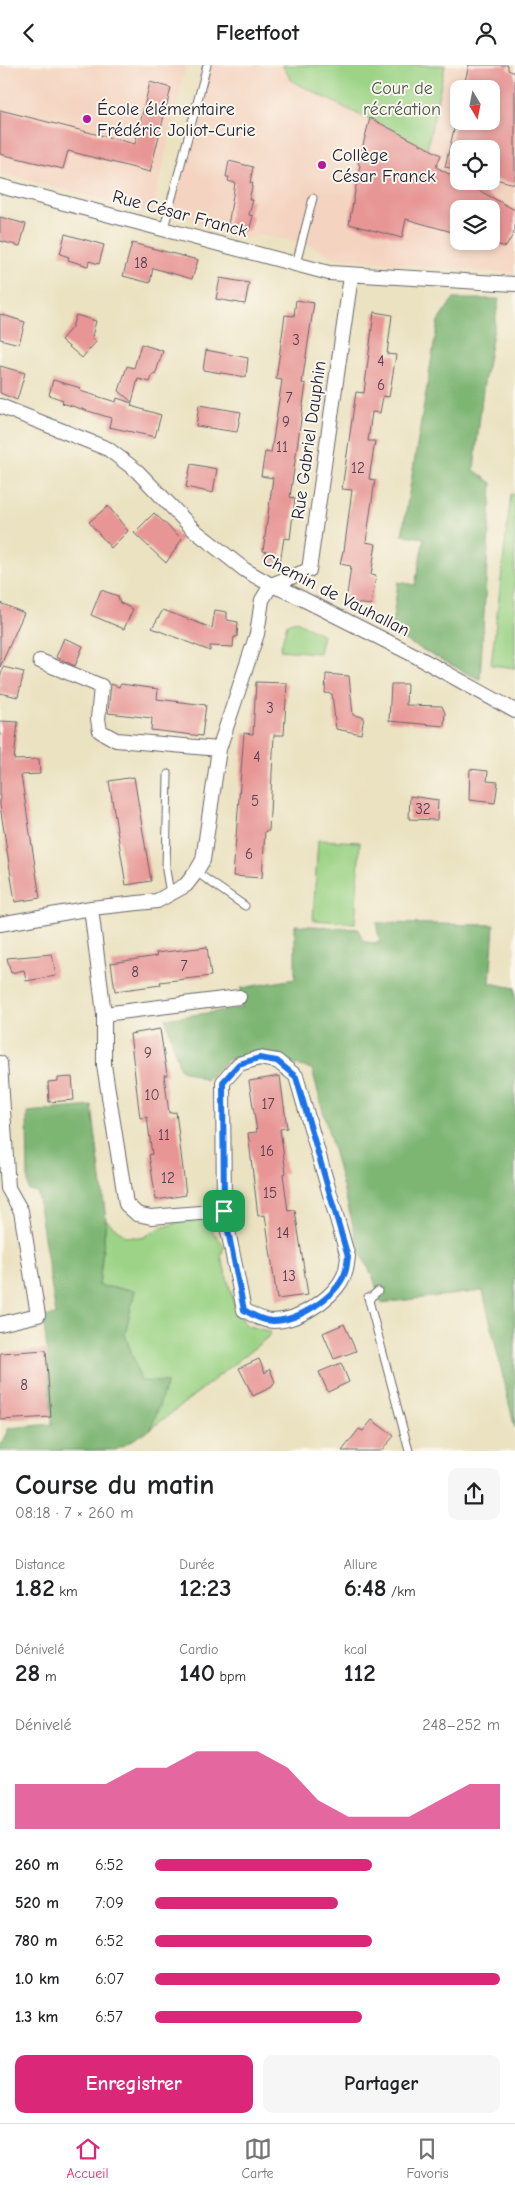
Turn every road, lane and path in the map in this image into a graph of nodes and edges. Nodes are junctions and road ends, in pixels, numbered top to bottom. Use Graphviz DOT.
graph roads {
  1 [pos="207,65"];
  2 [pos="0,186"];
  3 [pos="313,198"];
  4 [pos="164,228"];
  5 [pos="296,264"];
  6 [pos="352,276"];
  7 [pos="515,284"];
  8 [pos="0,406"];
  9 [pos="271,585"];
  10 [pos="40,661"];
  11 [pos="515,711"];
  12 [pos="219,749"];
  13 [pos="168,774"];
  14 [pos="196,872"];
  15 [pos="170,894"];
  16 [pos="246,906"];
  17 [pos="90,908"];
  18 [pos="0,924"];
  19 [pos="239,997"];
  20 [pos="104,1014"];
  21 [pos="0,1063"];
  22 [pos="224,1211"];
  23 [pos="378,1291"];
  24 [pos="0,1324"];
  25 [pos="409,1451"];
  1 -- 4 [label="lane"];
  2 -- 4 [label="street, Rue César Franck"];
  3 -- 5 [label="lane"];
  4 -- 5 [label="street, Rue César Franck"];
  5 -- 6 [label="street, Rue César Franck"];
  6 -- 7 [label="street, Rue César Franck"];
  6 -- 9 [label="street, Rue Gabriel Dauphin"];
  8 -- 9 [label="street, Chemin de Vauhallan"];
  9 -- 11 [label="street, Chemin de Vauhallan"];
  9 -- 12 [label="street"];
  10 -- 12 [label="street"];
  12 -- 14 [label="street"];
  13 -- 15 [label="lane"];
  14 -- 15 [label="street"];
  14 -- 16 [label="lane"];
  15 -- 17 [label="street"];
  17 -- 18 [label="street"];
  17 -- 20 [label="street"];
  19 -- 20 [label="street"];
  20 -- 22 [label="street"];
  21 -- 24 [label="street"];
  22 -- 22 [label="street"];
  23 -- 25 [label="lane"];
}
